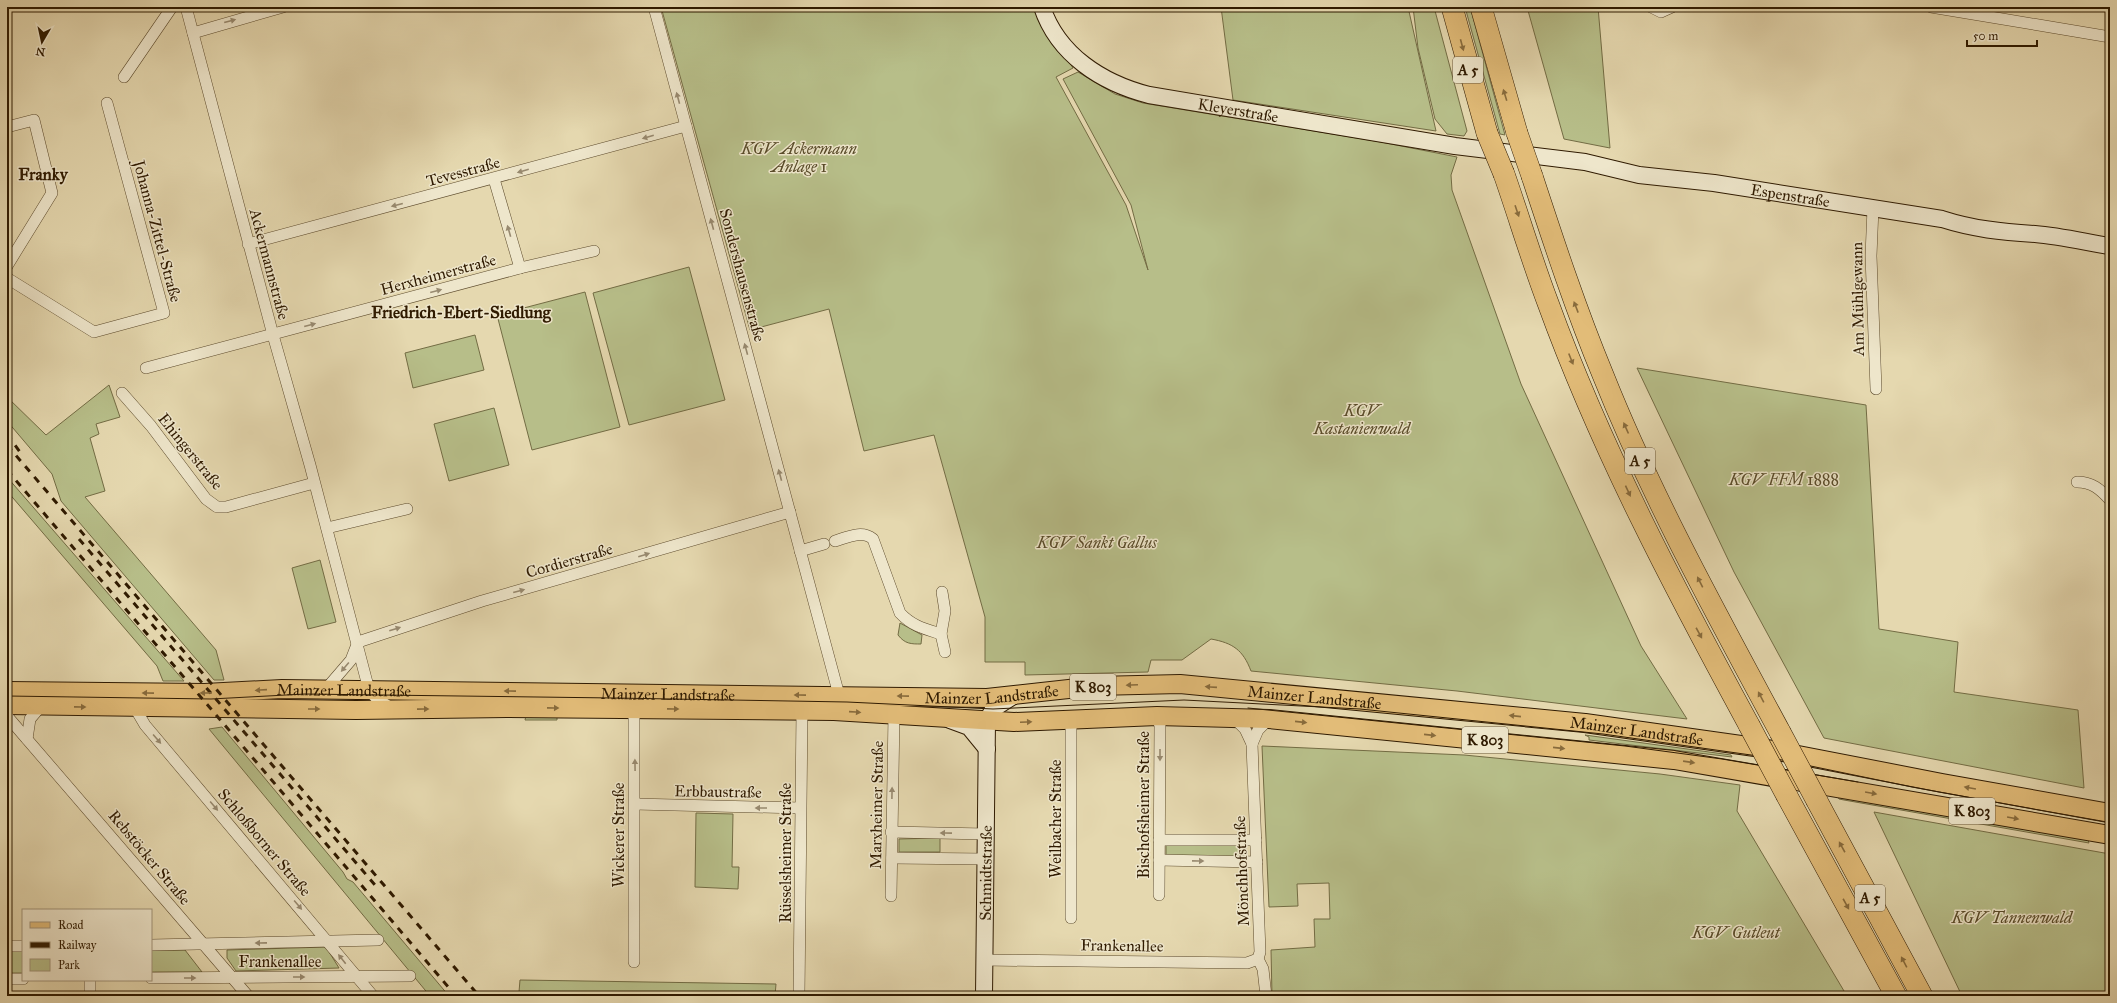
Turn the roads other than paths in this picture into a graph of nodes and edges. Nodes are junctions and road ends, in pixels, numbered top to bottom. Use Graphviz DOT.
graph roads {
  1 [pos="172,7"];
  2 [pos="186,7"];
  3 [pos="283,7"];
  4 [pos="654,7"];
  5 [pos="1042,7"];
  6 [pos="1452,7"];
  7 [pos="1481,7"];
  8 [pos="1651,7"];
  9 [pos="1672,7"];
  10 [pos="1931,7"];
  11 [pos="193,33"];
  12 [pos="2110,36"];
  13 [pos="124,77"];
  14 [pos="106,103"];
  15 [pos="686,126"];
  16 [pos="7,127"];
  17 [pos="1471,148"];
  18 [pos="494,179"];
  19 [pos="1873,208"];
  20 [pos="248,244"];
  21 [pos="2110,246"];
  22 [pos="594,251"];
  23 [pos="7,266"];
  24 [pos="520,268"];
  25 [pos="7,278"];
  26 [pos="272,335"];
  27 [pos="146,368"];
  28 [pos="1876,389"];
  29 [pos="122,393"];
  30 [pos="2077,482"];
  31 [pos="314,483"];
  32 [pos="2110,500"];
  33 [pos="407,509"];
  34 [pos="790,512"];
  35 [pos="327,528"];
  36 [pos="835,541"];
  37 [pos="824,544"];
  38 [pos="800,551"];
  39 [pos="942,592"];
  40 [pos="941,634"];
  41 [pos="358,642"];
  42 [pos="945,652"];
  43 [pos="326,689"];
  44 [pos="370,690"];
  45 [pos="15,691"];
  46 [pos="839,695"];
  47 [pos="1015,695"];
  48 [pos="956,697"];
  49 [pos="7,706"];
  50 [pos="41,706"];
  51 [pos="135,708"];
  52 [pos="634,709"];
  53 [pos="356,710"];
  54 [pos="395,710"];
  55 [pos="802,711"];
  56 [pos="894,715"];
  57 [pos="7,716"];
  58 [pos="1157,716"];
  59 [pos="1234,718"];
  60 [pos="947,719"];
  61 [pos="1269,719"];
  62 [pos="1071,720"];
  63 [pos="987,721"];
  64 [pos="27,739"];
  65 [pos="1252,744"];
  66 [pos="987,749"];
  67 [pos="635,804"];
  68 [pos="800,808"];
  69 [pos="2110,813"];
  70 [pos="891,832"];
  71 [pos="985,834"];
  72 [pos="2110,835"];
  73 [pos="1159,840"];
  74 [pos="1256,840"];
  75 [pos="892,858"];
  76 [pos="985,859"];
  77 [pos="1159,860"];
  78 [pos="1257,862"];
  79 [pos="1159,895"];
  80 [pos="890,896"];
  81 [pos="1071,918"];
  82 [pos="378,940"];
  83 [pos="328,942"];
  84 [pos="152,945"];
  85 [pos="203,945"];
  86 [pos="7,946"];
  87 [pos="22,946"];
  88 [pos="1258,959"];
  89 [pos="984,960"];
  90 [pos="634,962"];
  91 [pos="355,976"];
  92 [pos="410,976"];
  93 [pos="232,977"];
  94 [pos="152,978"];
  95 [pos="7,979"];
  96 [pos="22,979"];
  97 [pos="90,981"];
  98 [pos="244,994"];
  99 [pos="90,996"];
  100 [pos="373,996"];
  101 [pos="799,996"];
  102 [pos="984,996"];
  103 [pos="1266,996"];
  104 [pos="1896,996"];
  105 [pos="1922,996"];
  1 -- 13 [label="street"];
  2 -- 11 [label="street, Ackermannstraße"];
  11 -- 3 [label="street, one-way"];
  15 -- 4 [label="street, Sondershausenstraße, one-way"];
  5 -- 17 [label="street, Kleyerstraße"];
  6 -- 104 [label="highway, A 5, one-way, bridge"];
  105 -- 7 [label="highway, A 5, one-way, bridge"];
  8 -- 9 [label="street"];
  10 -- 12 [label="street"];
  11 -- 20 [label="street, Ackermannstraße"];
  14 -- 25 [label="street, Johanna-Zittel-Straße"];
  15 -- 18 [label="street, Tevesstraße, one-way"];
  34 -- 15 [label="street, Sondershausenstraße, one-way"];
  16 -- 23 [label="street"];
  17 -- 19 [label="street, Espenstraße"];
  18 -- 20 [label="street, Tevesstraße, one-way"];
  24 -- 18 [label="street, Herxheimerstraße, one-way"];
  19 -- 21 [label="street, Espenstraße"];
  19 -- 28 [label="street, Am Mühlgewann"];
  20 -- 26 [label="street, Ackermannstraße"];
  22 -- 24 [label="street, Herxheimerstraße"];
  26 -- 24 [label="street, Herxheimerstraße, one-way"];
  26 -- 27 [label="street"];
  26 -- 31 [label="street, Ackermannstraße"];
  29 -- 31 [label="street, Ehingerstraße"];
  30 -- 32 [label="street"];
  31 -- 35 [label="street, Ackermannstraße"];
  33 -- 35 [label="street"];
  34 -- 38 [label="street, Sondershausenstraße"];
  41 -- 34 [label="street, Cordierstraße, one-way"];
  35 -- 41 [label="street, Ackermannstraße"];
  36 -- 40 [label="street"];
  37 -- 38 [label="street"];
  38 -- 46 [label="street, Sondershausenstraße"];
  39 -- 40 [label="street"];
  40 -- 42 [label="street"];
  41 -- 43 [label="street, one-way"];
  41 -- 44 [label="street, Ackermannstraße"];
  43 -- 44 [label="main road, Mainzer Landstraße"];
  43 -- 45 [label="main road, Mainzer Landstraße, one-way"];
  46 -- 44 [label="main road, Mainzer Landstraße, one-way"];
  44 -- 53 [label="street"];
  44 -- 54 [label="street"];
  45 -- 49 [label="street"];
  48 -- 46 [label="main road, Mainzer Landstraße, one-way"];
  47 -- 48 [label="main road, Mainzer Landstraße"];
  47 -- 63 [label="street"];
  69 -- 47 [label="main road, Mainzer Landstraße / K 803, one-way"];
  48 -- 63 [label="street"];
  49 -- 50 [label="main road, Mainzer Landstraße"];
  50 -- 51 [label="main road, Mainzer Landstraße, one-way"];
  50 -- 64 [label="street"];
  51 -- 53 [label="main road, Mainzer Landstraße, one-way"];
  51 -- 83 [label="street, Schloßborner Straße, one-way"];
  54 -- 52 [label="main road, Mainzer Landstraße, one-way"];
  52 -- 55 [label="main road, Mainzer Landstraße, one-way"];
  67 -- 52 [label="street, Wickerer Straße, one-way"];
  53 -- 54 [label="main road, Mainzer Landstraße"];
  55 -- 56 [label="main road, Mainzer Landstraße, one-way"];
  55 -- 68 [label="street, Rüsselsheimer Straße"];
  56 -- 60 [label="main road, Mainzer Landstraße"];
  70 -- 56 [label="street, Marxheimer Straße, one-way"];
  57 -- 64 [label="street, Rebstöcker Straße"];
  58 -- 59 [label="main road, Mainzer Landstraße"];
  58 -- 62 [label="main road, Mainzer Landstraße"];
  58 -- 73 [label="street, Bischofsheimer Straße, one-way"];
  59 -- 61 [label="main road, Mainzer Landstraße / K 803"];
  59 -- 65 [label="street, Mönchhofstraße"];
  60 -- 63 [label="main road, Mainzer Landstraße"];
  60 -- 66 [label="street"];
  61 -- 65 [label="street"];
  61 -- 72 [label="main road, Mainzer Landstraße / K 803, one-way"];
  63 -- 62 [label="main road, Mainzer Landstraße, one-way"];
  62 -- 81 [label="street, Weilbacher Straße"];
  63 -- 66 [label="street, Schmidtstraße"];
  64 -- 85 [label="street, Rebstöcker Straße"];
  65 -- 74 [label="street, Mönchhofstraße"];
  66 -- 71 [label="street, Schmidtstraße"];
  68 -- 67 [label="street, Erbbaustraße, one-way"];
  67 -- 90 [label="street, Wickerer Straße"];
  68 -- 101 [label="street, Rüsselsheimer Straße"];
  71 -- 70 [label="street, one-way"];
  70 -- 75 [label="street, Marxheimer Straße"];
  71 -- 76 [label="street, Schmidtstraße"];
  73 -- 74 [label="street"];
  73 -- 77 [label="street, Bischofsheimer Straße"];
  74 -- 78 [label="street, Mönchhofstraße"];
  75 -- 76 [label="street"];
  75 -- 80 [label="street, Marxheimer Straße"];
  76 -- 89 [label="street, Schmidtstraße"];
  77 -- 78 [label="street, one-way"];
  77 -- 79 [label="street, Bischofsheimer Straße"];
  78 -- 88 [label="street, Mönchhofstraße"];
  82 -- 83 [label="street, Frankenallee"];
  83 -- 85 [label="street, Frankenallee, one-way"];
  91 -- 83 [label="street, Schloßborner Straße, one-way"];
  84 -- 85 [label="street, Frankenallee"];
  85 -- 93 [label="street, Rebstöcker Straße"];
  86 -- 87 [label="street"];
  88 -- 89 [label="street, Frankenallee"];
  88 -- 103 [label="street, Mönchhofstraße"];
  89 -- 102 [label="street, Schmidtstraße"];
  91 -- 92 [label="street, Frankenallee"];
  93 -- 91 [label="street, Frankenallee, one-way"];
  91 -- 100 [label="street, Schloßborner Straße"];
  94 -- 93 [label="street, Frankenallee, one-way"];
  93 -- 98 [label="street, Rebstöcker Straße"];
  95 -- 96 [label="street"];
  97 -- 99 [label="street"];
}
